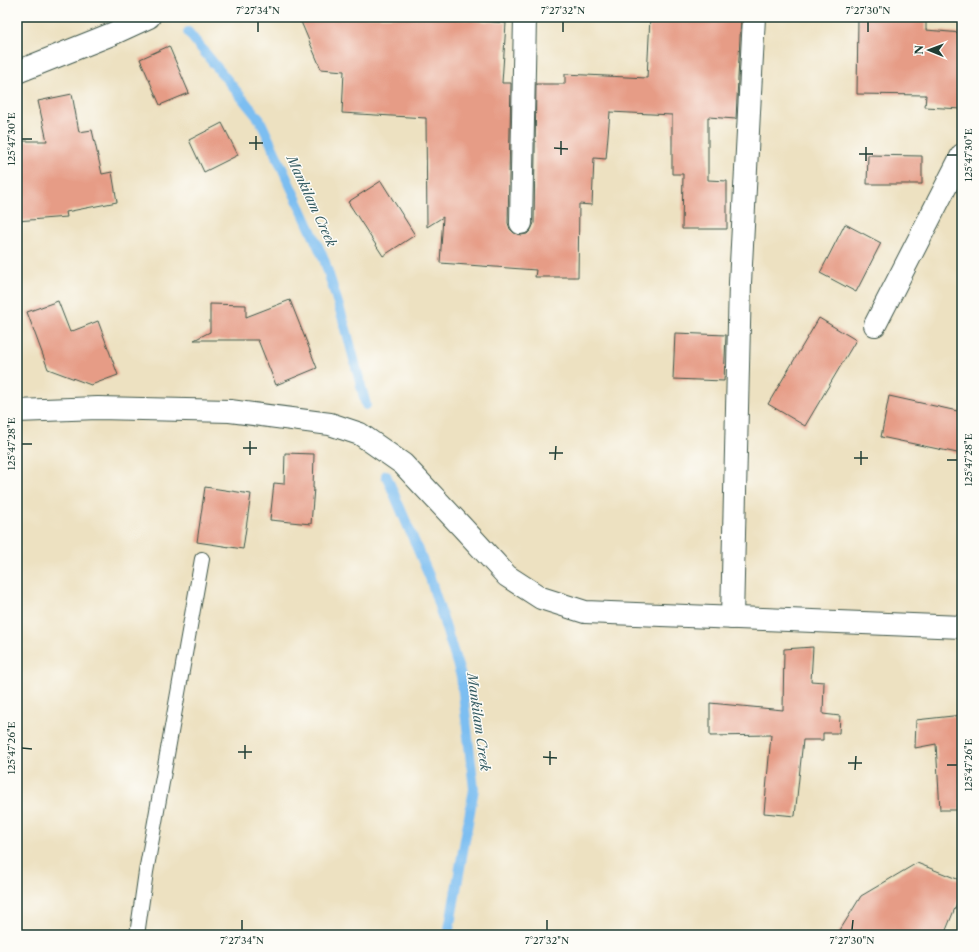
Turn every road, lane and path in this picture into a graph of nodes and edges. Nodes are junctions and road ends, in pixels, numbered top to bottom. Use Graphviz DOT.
graph roads {
  1 [pos="149,17"];
  2 [pos="525,17"];
  3 [pos="754,17"];
  4 [pos="17,72"];
  5 [pos="962,155"];
  6 [pos="521,223"];
  7 [pos="875,325"];
  8 [pos="17,410"];
  9 [pos="202,559"];
  10 [pos="732,618"];
  11 [pos="962,627"];
  12 [pos="137,935"];
  1 -- 4 [label="street"];
  2 -- 6 [label="street"];
  3 -- 10 [label="street"];
  5 -- 7 [label="street"];
  8 -- 10 [label="street"];
  9 -- 12 [label="lane"];
  10 -- 11 [label="street"];
}
